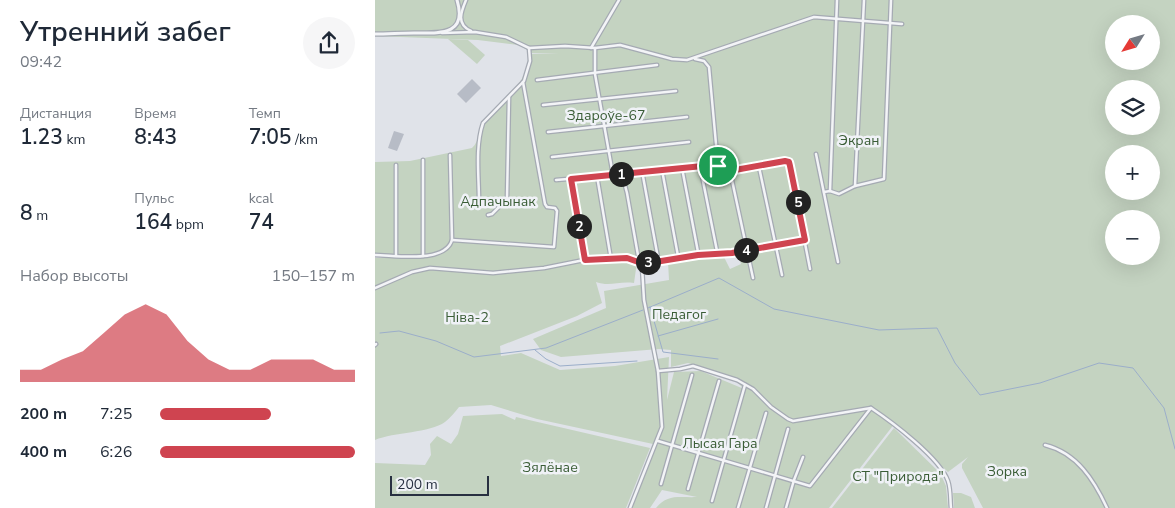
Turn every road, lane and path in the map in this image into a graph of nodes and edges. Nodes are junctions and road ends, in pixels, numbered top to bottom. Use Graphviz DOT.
graph roads {
  1 [pos="457,0"];
  2 [pos="466,0"];
  3 [pos="619,0"];
  4 [pos="837,0"];
  5 [pos="864,0"];
  6 [pos="891,0"];
  7 [pos="460,16"];
  8 [pos="836,19"];
  9 [pos="863,21"];
  10 [pos="890,22"];
  11 [pos="902,24"];
  12 [pos="475,32"];
  13 [pos="442,33"];
  14 [pos="375,34"];
  15 [pos="529,48"];
  16 [pos="591,48"];
  17 [pos="595,48"];
  18 [pos="694,58"];
  19 [pos="657,65"];
  20 [pos="595,74"];
  21 [pos="537,80"];
  22 [pos="523,82"];
  23 [pos="676,91"];
  24 [pos="509,97"];
  25 [pos="599,100"];
  26 [pos="543,106"];
  27 [pos="687,117"];
  28 [pos="604,126"];
  29 [pos="548,132"];
  30 [pos="689,142"];
  31 [pos="609,151"];
  32 [pos="816,154"];
  33 [pos="450,155"];
  34 [pos="552,157"];
  35 [pos="423,160"];
  36 [pos="396,165"];
  37 [pos="700,166"];
  38 [pos="718,166"];
  39 [pos="759,166"];
  40 [pos="681,167"];
  41 [pos="662,170"];
  42 [pos="642,171"];
  43 [pos="730,171"];
  44 [pos="622,174"];
  45 [pos="613,175"];
  46 [pos="597,176"];
  47 [pos="571,179"];
  48 [pos="556,180"];
  49 [pos="855,186"];
  50 [pos="830,190"];
  51 [pos="824,192"];
  52 [pos="479,201"];
  53 [pos="488,215"];
  54 [pos="451,240"];
  55 [pos="805,240"];
  56 [pos="776,245"];
  57 [pos="747,250"];
  58 [pos="717,251"];
  59 [pos="698,252"];
  60 [pos="375,255"];
  61 [pos="395,255"];
  62 [pos="423,256"];
  63 [pos="678,256"];
  64 [pos="658,258"];
  65 [pos="611,259"];
  66 [pos="585,260"];
  67 [pos="640,262"];
  68 [pos="838,262"];
  69 [pos="810,269"];
  70 [pos="783,275"];
  71 [pos="753,278"];
  72 [pos="375,288"];
  73 [pos="658,371"];
  74 [pos="692,375"];
  75 [pos="719,381"];
  76 [pos="745,385"];
  77 [pos="871,408"];
  78 [pos="765,413"];
  79 [pos="788,429"];
  80 [pos="658,441"];
  81 [pos="673,445"];
  82 [pos="1045,445"];
  83 [pos="699,452"];
  84 [pos="803,457"];
  85 [pos="724,460"];
  86 [pos="750,467"];
  87 [pos="776,475"];
  88 [pos="794,480"];
  89 [pos="661,484"];
  90 [pos="688,489"];
  91 [pos="712,501"];
  92 [pos="629,508"];
  93 [pos="738,508"];
  94 [pos="766,508"];
  95 [pos="786,508"];
  96 [pos="951,508"];
  97 [pos="1107,508"];
  1 -- 7 [label="street"];
  2 -- 7 [label="street"];
  3 -- 16 [label="street"];
  4 -- 8 [label="street"];
  5 -- 9 [label="street"];
  6 -- 10 [label="street"];
  7 -- 12 [label="street"];
  7 -- 13 [label="street"];
  8 -- 9 [label="street"];
  8 -- 18 [label="street"];
  8 -- 50 [label="street"];
  9 -- 10 [label="street"];
  9 -- 49 [label="street"];
  10 -- 11 [label="street"];
  10 -- 49 [label="street"];
  12 -- 13 [label="street"];
  12 -- 15 [label="street"];
  13 -- 14 [label="street"];
  15 -- 16 [label="street"];
  15 -- 22 [label="street"];
  16 -- 17 [label="street"];
  17 -- 18 [label="street"];
  17 -- 20 [label="street"];
  18 -- 38 [label="street"];
  19 -- 20 [label="street"];
  20 -- 21 [label="street"];
  20 -- 25 [label="street"];
  22 -- 24 [label="street"];
  22 -- 54 [label="street"];
  23 -- 25 [label="street"];
  24 -- 52 [label="street"];
  24 -- 53 [label="street"];
  25 -- 26 [label="street"];
  25 -- 28 [label="street"];
  27 -- 28 [label="street"];
  28 -- 29 [label="street"];
  28 -- 31 [label="street"];
  30 -- 31 [label="street"];
  31 -- 34 [label="street"];
  31 -- 45 [label="street"];
  32 -- 51 [label="street"];
  33 -- 54 [label="street"];
  35 -- 62 [label="street"];
  36 -- 61 [label="street"];
  37 -- 38 [label="street"];
  37 -- 40 [label="street"];
  37 -- 58 [label="street"];
  38 -- 43 [label="street"];
  39 -- 43 [label="street"];
  39 -- 55 [label="street"];
  39 -- 56 [label="street"];
  40 -- 41 [label="street"];
  40 -- 59 [label="street"];
  41 -- 42 [label="street"];
  41 -- 63 [label="street"];
  42 -- 44 [label="street"];
  42 -- 64 [label="street"];
  43 -- 57 [label="street"];
  44 -- 45 [label="street"];
  44 -- 67 [label="street"];
  45 -- 46 [label="street"];
  46 -- 47 [label="street"];
  46 -- 65 [label="street"];
  47 -- 48 [label="street"];
  47 -- 66 [label="street"];
  49 -- 50 [label="street"];
  50 -- 51 [label="street"];
  51 -- 68 [label="street"];
  54 -- 62 [label="street"];
  55 -- 56 [label="street"];
  55 -- 69 [label="street"];
  56 -- 57 [label="street"];
  56 -- 70 [label="street"];
  57 -- 67 [label="street"];
  57 -- 71 [label="street"];
  60 -- 61 [label="street"];
  61 -- 62 [label="street"];
  65 -- 66 [label="street"];
  65 -- 67 [label="street"];
  66 -- 72 [label="street"];
  67 -- 73 [label="street"];
  73 -- 76 [label="street"];
  73 -- 80 [label="street"];
  74 -- 81 [label="street"];
  75 -- 83 [label="street"];
  76 -- 77 [label="street"];
  76 -- 85 [label="street"];
  77 -- 88 [label="street"];
  77 -- 96 [label="street"];
  78 -- 86 [label="street"];
  79 -- 87 [label="street"];
  80 -- 81 [label="street"];
  80 -- 92 [label="street"];
  81 -- 83 [label="street"];
  81 -- 89 [label="street"];
  82 -- 97 [label="street"];
  83 -- 85 [label="street"];
  83 -- 90 [label="street"];
  84 -- 88 [label="street"];
  85 -- 86 [label="street"];
  85 -- 91 [label="street"];
  86 -- 87 [label="street"];
  86 -- 93 [label="street"];
  87 -- 88 [label="street"];
  87 -- 94 [label="street"];
  88 -- 95 [label="street"];
}
